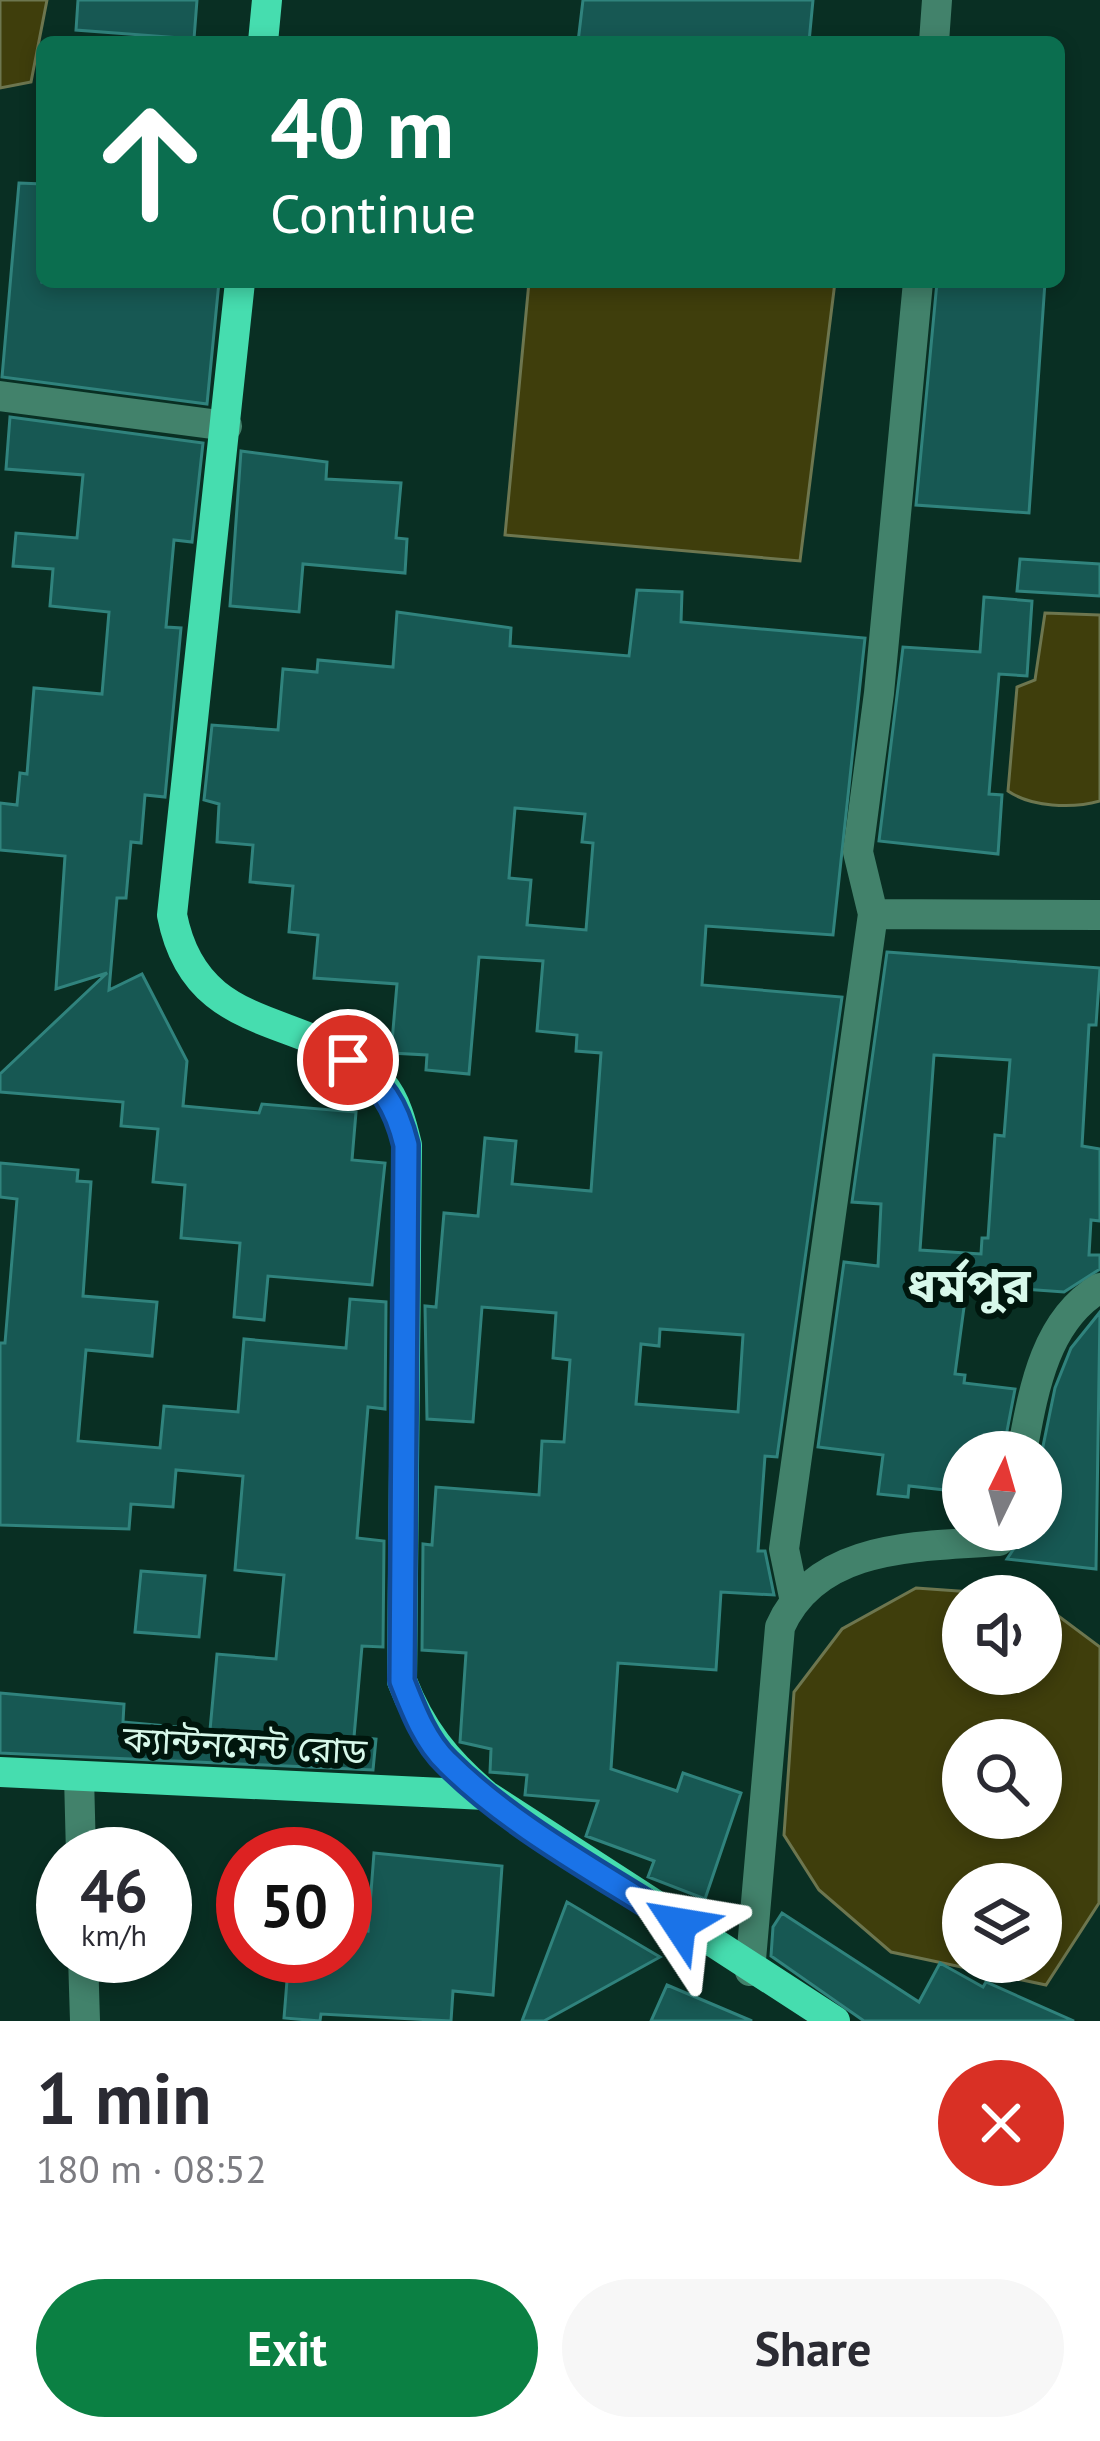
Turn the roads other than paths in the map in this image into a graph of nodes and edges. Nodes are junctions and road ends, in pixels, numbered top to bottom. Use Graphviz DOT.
graph roads {
  1 [pos="267,0"];
  2 [pos="937,0"];
  3 [pos="264,36"];
  4 [pos="934,36"];
  5 [pos="239,288"];
  6 [pos="917,288"];
  7 [pos="0,396"];
  8 [pos="226,426"];
  9 [pos="873,914"];
  10 [pos="1100,915"];
  11 [pos="1100,1288"];
  12 [pos="1027,1431"];
  13 [pos="942,1545"];
  14 [pos="794,1597"];
  15 [pos="0,1772"];
  16 [pos="79,1776"];
  17 [pos="486,1795"];
  18 [pos="80,1827"];
  19 [pos="750,1971"];
  20 [pos="84,1983"];
  21 [pos="85,2021"];
  22 [pos="835,2021"];
  1 -- 3 [label="main road"];
  2 -- 4 [label="street"];
  5 -- 8 [label="main road"];
  6 -- 9 [label="street"];
  7 -- 8 [label="street"];
  8 -- 17 [label="main road"];
  9 -- 10 [label="street"];
  9 -- 14 [label="street"];
  11 -- 12 [label="street"];
  13 -- 14 [label="street"];
  14 -- 19 [label="street"];
  15 -- 16 [label="main road, ক্যান্টনমেন্ট রোড"];
  16 -- 17 [label="main road, ক্যান্টনমেন্ট রোড"];
  16 -- 18 [label="street"];
  17 -- 19 [label="main road"];
  19 -- 22 [label="main road"];
  20 -- 21 [label="street"];
}
